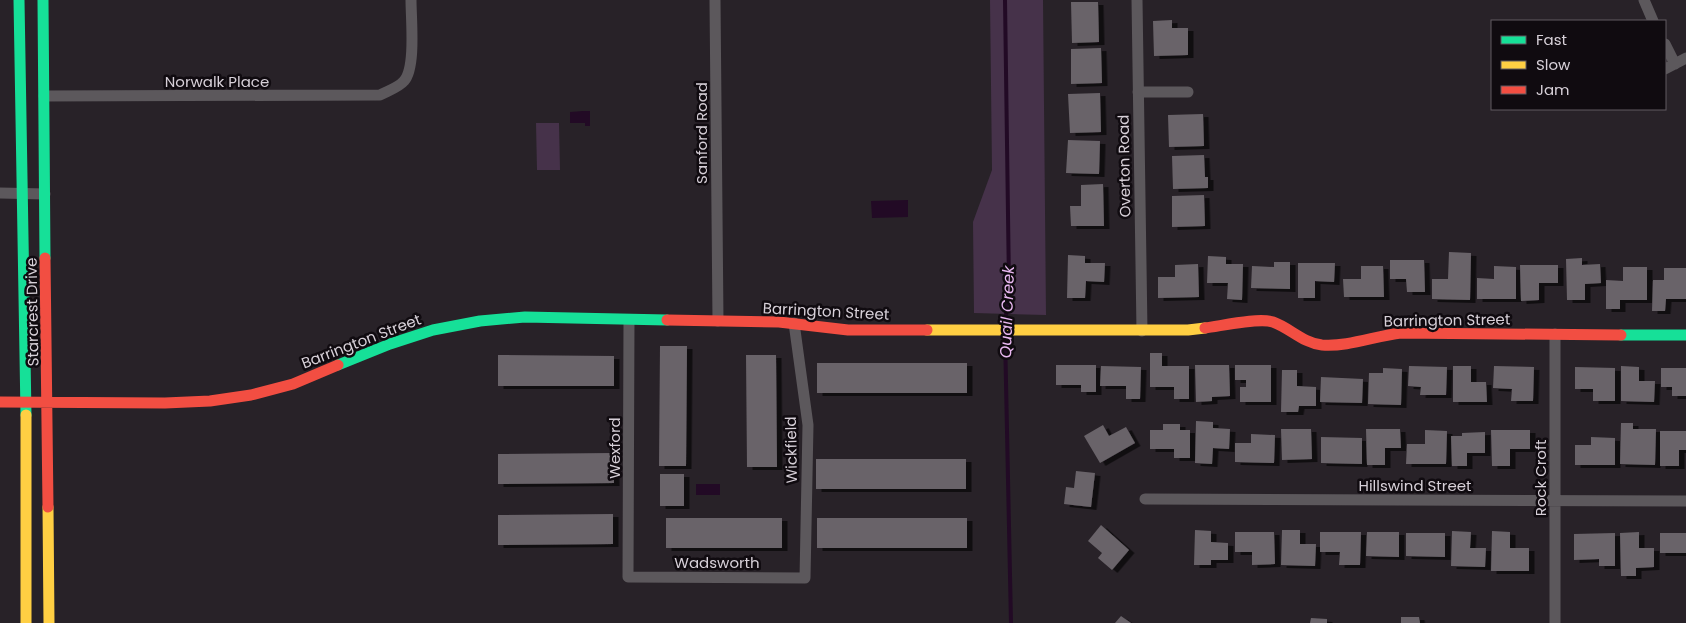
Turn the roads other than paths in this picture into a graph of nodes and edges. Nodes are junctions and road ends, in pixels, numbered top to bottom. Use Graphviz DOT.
graph roads {
  1 [pos="19,0"];
  2 [pos="43,0"];
  3 [pos="411,0"];
  4 [pos="715,0"];
  5 [pos="1137,0"];
  6 [pos="1644,0"];
  7 [pos="1653,20"];
  8 [pos="1666,48"];
  9 [pos="1686,58"];
  10 [pos="1670,66"];
  11 [pos="1138,92"];
  12 [pos="1188,92"];
  13 [pos="44,96"];
  14 [pos="22,193"];
  15 [pos="0,194"];
  16 [pos="45,194"];
  17 [pos="630,320"];
  18 [pos="718,321"];
  19 [pos="794,323"];
  20 [pos="1142,331"];
  21 [pos="1555,334"];
  22 [pos="1686,336"];
  23 [pos="0,402"];
  24 [pos="26,402"];
  25 [pos="48,402"];
  26 [pos="1145,499"];
  27 [pos="1555,500"];
  28 [pos="1686,502"];
  29 [pos="628,577"];
  30 [pos="805,578"];
  31 [pos="26,623"];
  32 [pos="49,623"];
  33 [pos="1555,623"];
  1 -- 14 [label="street, Starcrest Drive"];
  2 -- 13 [label="street, Starcrest Drive"];
  3 -- 13 [label="street, Norwalk Place"];
  4 -- 18 [label="street, Sanford Road"];
  5 -- 11 [label="street, Overton Road"];
  6 -- 7 [label="street"];
  8 -- 10 [label="street"];
  9 -- 10 [label="street"];
  11 -- 12 [label="street"];
  11 -- 20 [label="street, Overton Road"];
  13 -- 16 [label="street, Starcrest Drive"];
  14 -- 15 [label="street"];
  14 -- 16 [label="street"];
  14 -- 24 [label="street, Starcrest Drive"];
  16 -- 25 [label="street, Starcrest Drive"];
  17 -- 18 [label="street, Barrington Street"];
  17 -- 25 [label="street, Barrington Street"];
  17 -- 29 [label="street, Wexford"];
  18 -- 19 [label="street, Barrington Street"];
  19 -- 20 [label="street, Barrington Street"];
  19 -- 30 [label="street, Wickfield"];
  20 -- 21 [label="street, Barrington Street"];
  21 -- 22 [label="street, Barrington Street"];
  21 -- 27 [label="street, Rock Croft"];
  23 -- 24 [label="street, Barrington Street"];
  24 -- 25 [label="street, Barrington Street"];
  24 -- 31 [label="street, Starcrest Drive"];
  25 -- 32 [label="street, Starcrest Drive"];
  26 -- 27 [label="street, Hillswind Street"];
  27 -- 28 [label="street, Hillswind Street"];
  27 -- 33 [label="street, Rock Croft"];
  29 -- 30 [label="street, Wadsworth"];
}
